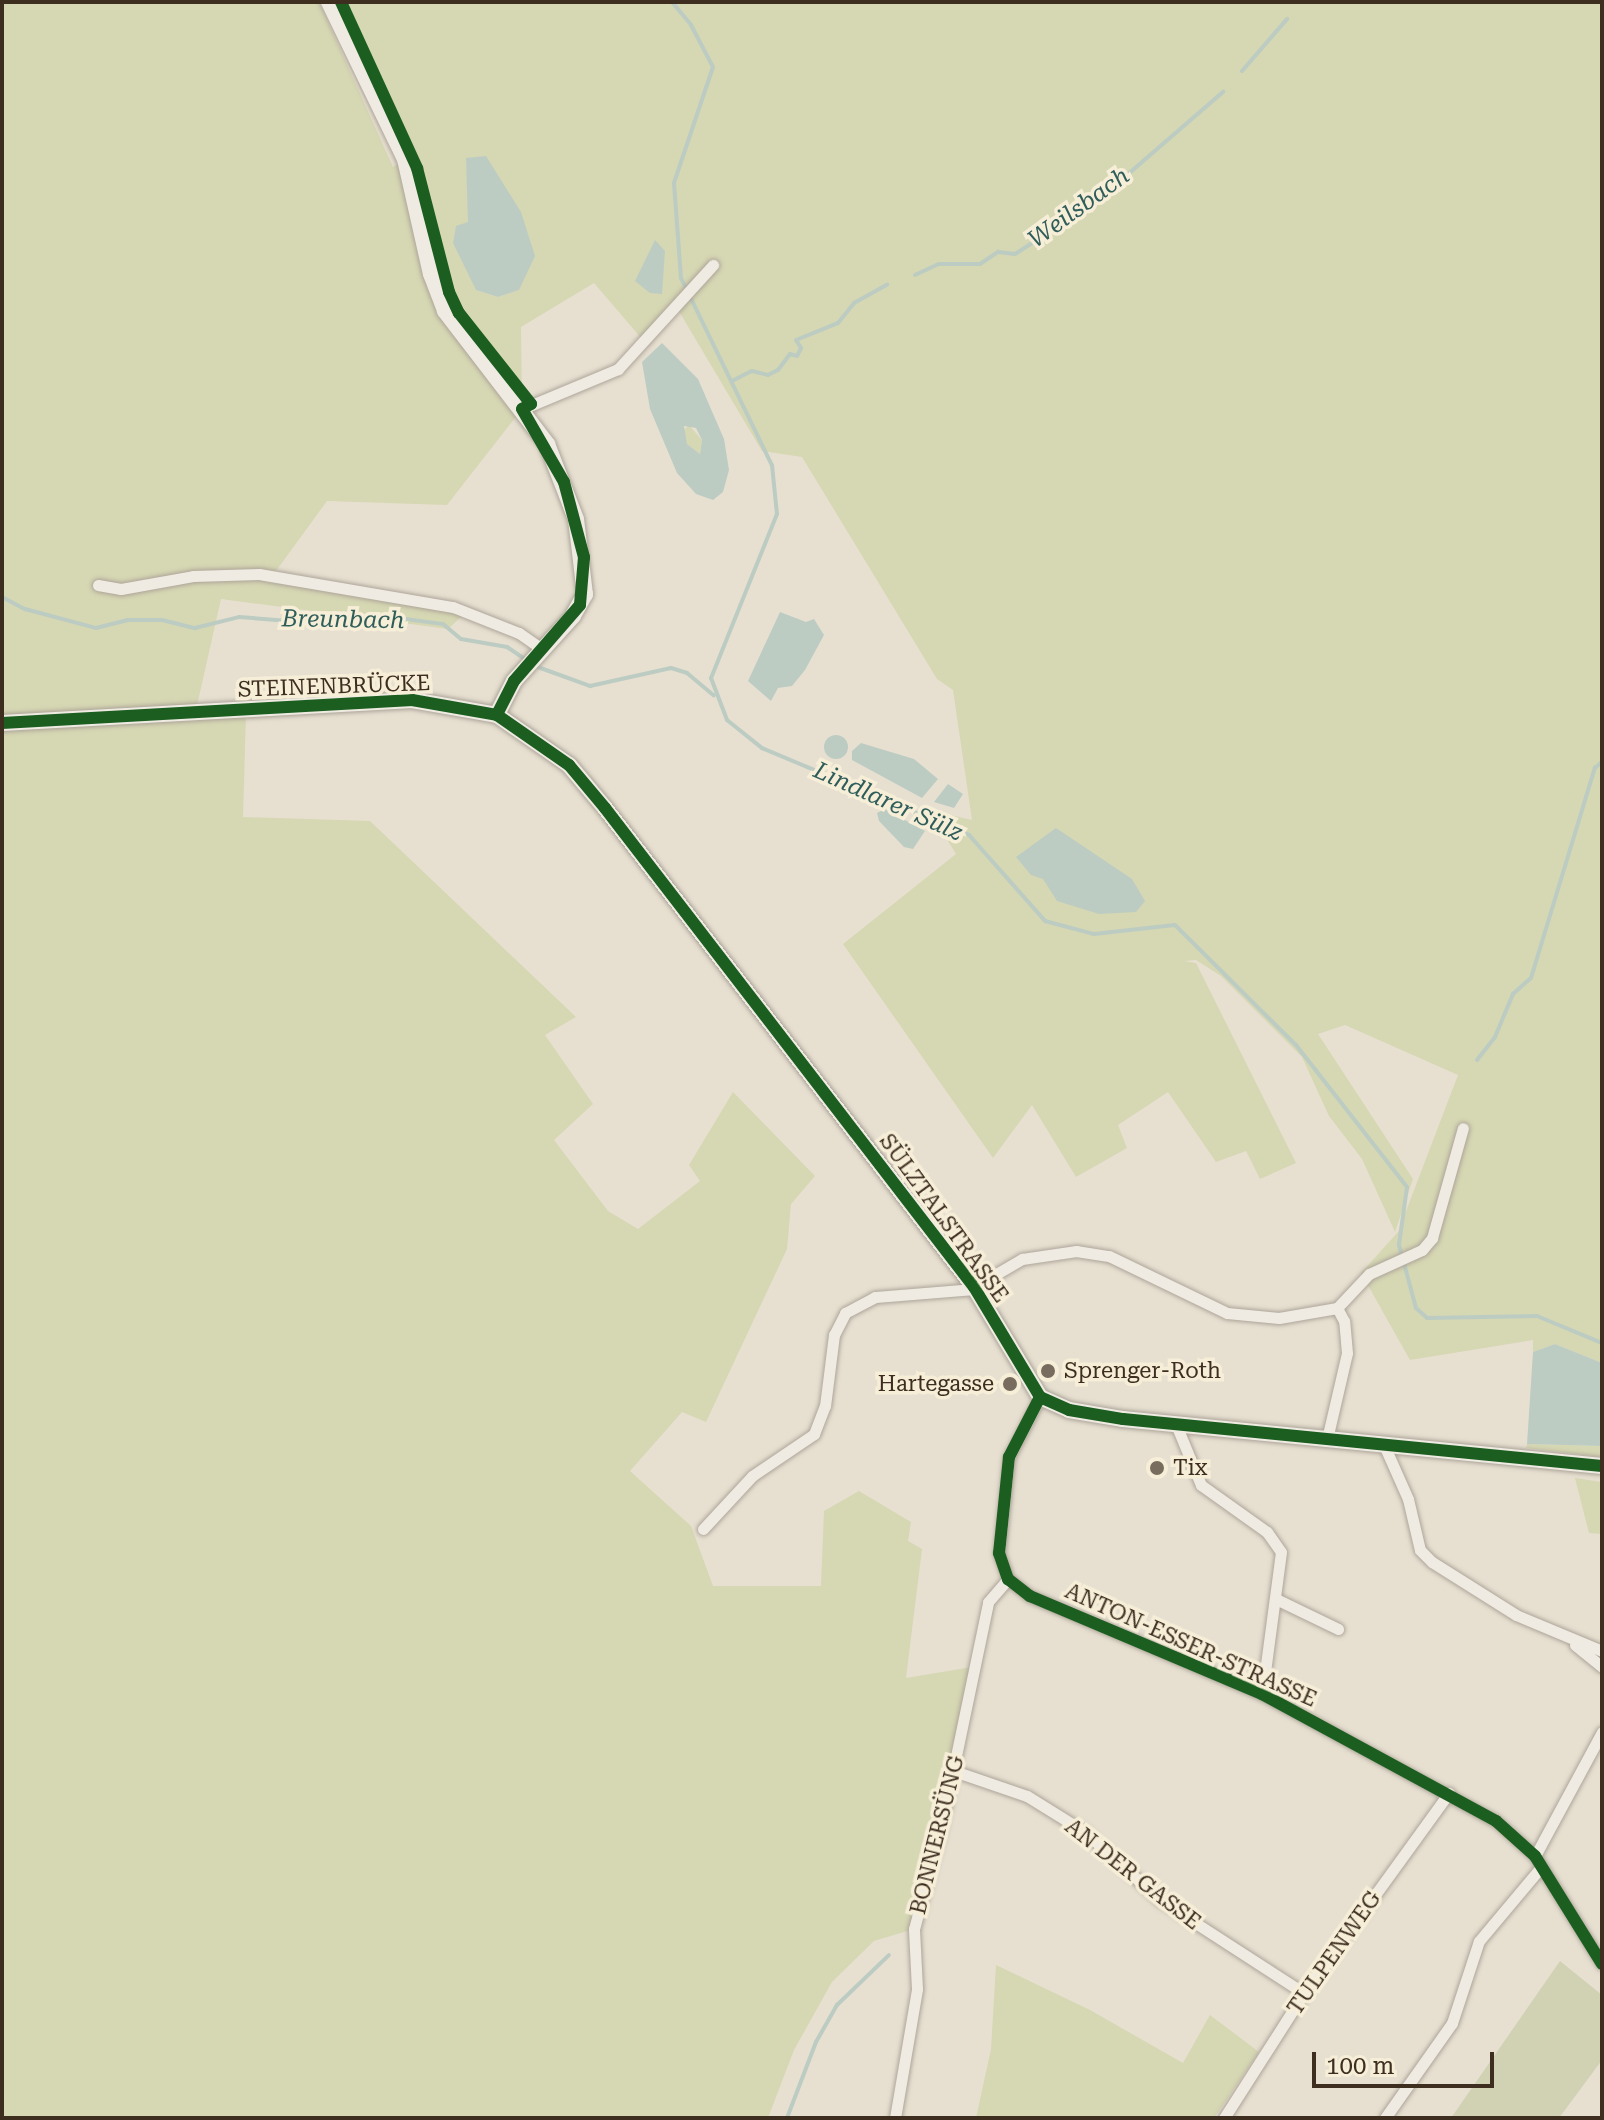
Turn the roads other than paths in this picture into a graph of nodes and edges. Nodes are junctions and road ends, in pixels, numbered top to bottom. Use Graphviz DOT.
graph roads {
  1 [pos="329,2"];
  2 [pos="713,265"];
  3 [pos="522,409"];
  4 [pos="98,585"];
  5 [pos="539,653"];
  6 [pos="497,715"];
  7 [pos="2,723"];
  8 [pos="1463,1128"];
  9 [pos="975,1288"];
  10 [pos="1337,1308"];
  11 [pos="1040,1397"];
  12 [pos="1175,1422"];
  13 [pos="1327,1439"];
  14 [pos="1384,1445"];
  15 [pos="1602,1466"];
  16 [pos="703,1529"];
  17 [pos="1008,1579"];
  18 [pos="1276,1599"];
  19 [pos="1338,1629"];
  20 [pos="1570,1637"];
  21 [pos="1602,1651"];
  22 [pos="1602,1667"];
  23 [pos="1262,1694"];
  24 [pos="1602,1732"];
  25 [pos="954,1771"];
  26 [pos="1449,1793"];
  27 [pos="1538,1861"];
  28 [pos="1602,1964"];
  29 [pos="1304,1993"];
  30 [pos="895,2118"];
  31 [pos="1224,2118"];
  32 [pos="1385,2118"];
  1 -- 3 [label="main road"];
  2 -- 3 [label="street"];
  3 -- 5 [label="main road"];
  4 -- 5 [label="street"];
  5 -- 6 [label="main road"];
  6 -- 7 [label="main road, STEINENBRÜCKE"];
  6 -- 9 [label="main road, SÜLZTALSTRASSE"];
  8 -- 10 [label="street"];
  9 -- 10 [label="street"];
  9 -- 11 [label="main road, SÜLZTALSTRASSE"];
  9 -- 16 [label="street"];
  10 -- 13 [label="street"];
  11 -- 12 [label="main road"];
  11 -- 17 [label="street"];
  12 -- 13 [label="main road"];
  12 -- 18 [label="street"];
  13 -- 14 [label="main road"];
  14 -- 15 [label="main road"];
  14 -- 20 [label="street"];
  17 -- 23 [label="street, ANTON-ESSER-STRASSE"];
  17 -- 25 [label="street, BONNERSÜNG"];
  18 -- 19 [label="street"];
  18 -- 23 [label="street"];
  20 -- 21 [label="street"];
  20 -- 22 [label="street"];
  23 -- 26 [label="street, ANTON-ESSER-STRASSE"];
  24 -- 27 [label="street"];
  25 -- 29 [label="street, AN DER GASSE"];
  25 -- 30 [label="street, BONNERSÜNG"];
  26 -- 27 [label="street, ANTON-ESSER-STRASSE"];
  26 -- 29 [label="street, TULPENWEG"];
  27 -- 28 [label="street, ANTON-ESSER-STRASSE"];
  27 -- 32 [label="street"];
  29 -- 31 [label="street, TULPENWEG"];
}
